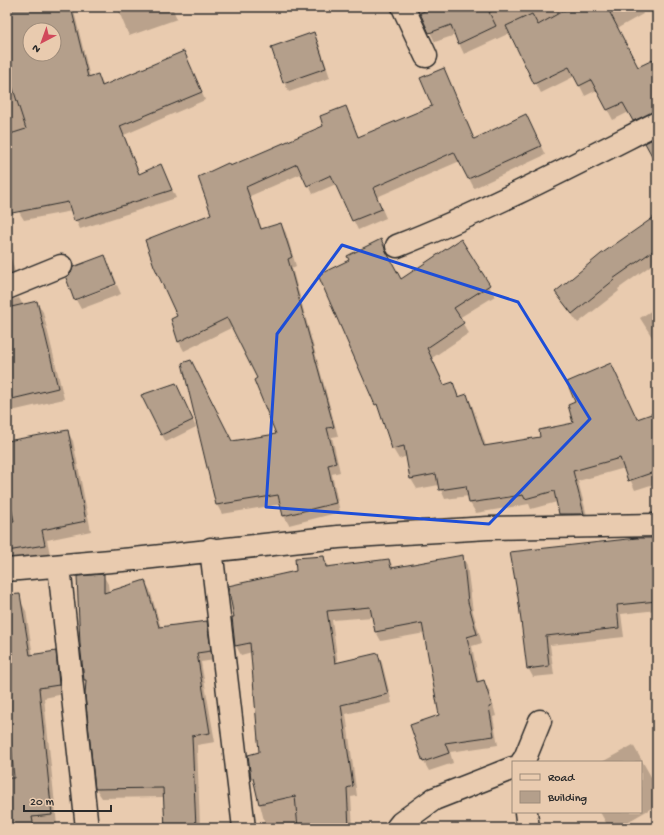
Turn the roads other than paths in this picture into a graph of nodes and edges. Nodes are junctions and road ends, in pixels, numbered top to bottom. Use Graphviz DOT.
graph roads {
  1 [pos="403,7"];
  2 [pos="426,56"];
  3 [pos="657,123"];
  4 [pos="397,246"];
  5 [pos="61,266"];
  6 [pos="7,288"];
  7 [pos="657,525"];
  8 [pos="211,549"];
  9 [pos="59,566"];
  10 [pos="7,570"];
  11 [pos="540,721"];
  12 [pos="523,761"];
  13 [pos="512,768"];
  14 [pos="526,813"];
  15 [pos="87,828"];
  16 [pos="244,828"];
  17 [pos="397,828"];
  18 [pos="528,828"];
  1 -- 2 [label="street"];
  3 -- 4 [label="street"];
  5 -- 6 [label="street"];
  7 -- 8 [label="street"];
  8 -- 9 [label="street"];
  8 -- 16 [label="street"];
  9 -- 10 [label="street"];
  9 -- 15 [label="street"];
  11 -- 12 [label="street"];
  13 -- 17 [label="street"];
  14 -- 18 [label="street"];
}
